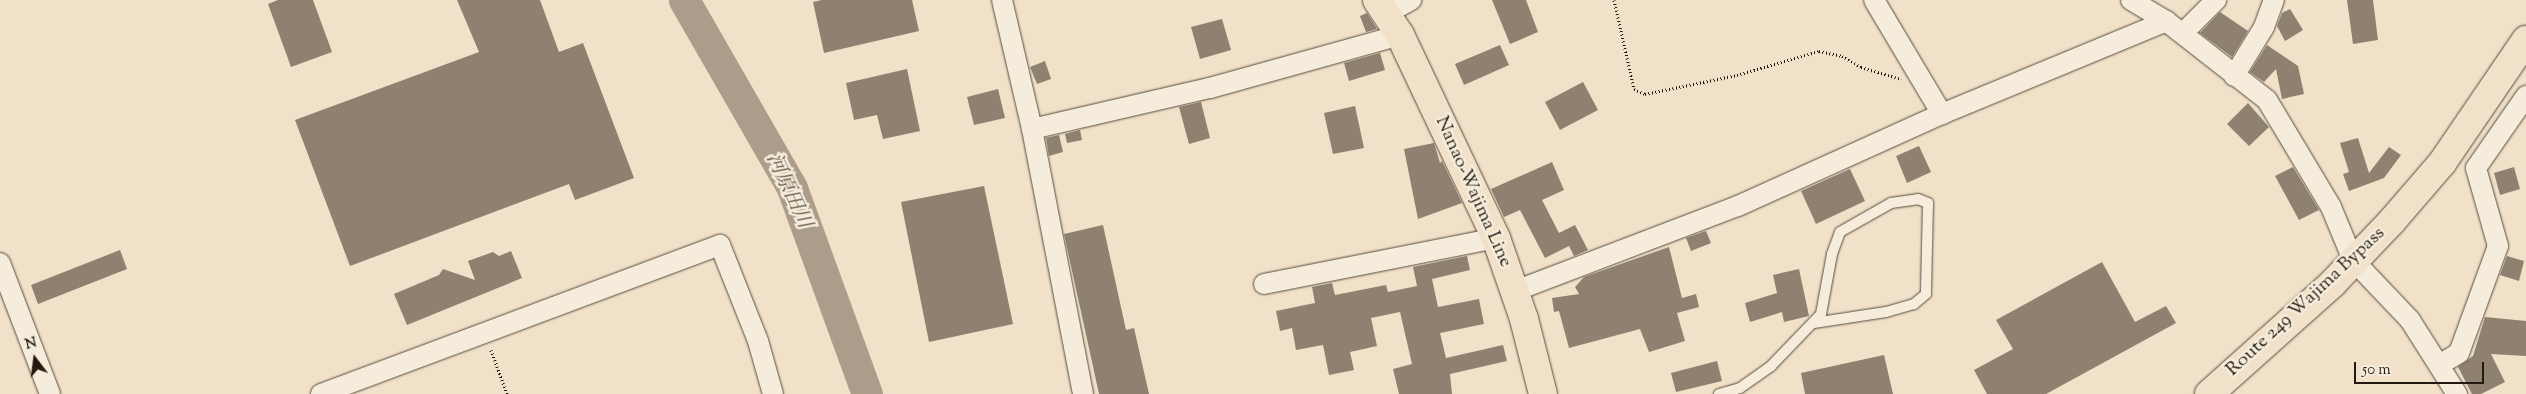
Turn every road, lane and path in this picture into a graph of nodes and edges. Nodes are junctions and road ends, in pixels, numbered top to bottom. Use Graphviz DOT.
graph roads {
  1 [pos="1002,0"];
  2 [pos="1411,0"];
  3 [pos="1614,0"];
  4 [pos="1874,0"];
  5 [pos="2130,0"];
  6 [pos="2216,0"];
  7 [pos="2274,0"];
  8 [pos="1388,16"];
  9 [pos="2166,21"];
  10 [pos="2183,33"];
  11 [pos="2526,40"];
  12 [pos="2234,76"];
  13 [pos="1928,89"];
  14 [pos="2526,96"];
  15 [pos="1942,114"];
  16 [pos="1032,129"];
  17 [pos="1496,238"];
  18 [pos="2354,260"];
  19 [pos="0,263"];
  20 [pos="1264,284"];
  21 [pos="1515,291"];
  22 [pos="1814,323"];
  23 [pos="484,333"];
  24 [pos="2439,365"];
  25 [pos="2452,390"];
  26 [pos="50,394"];
  27 [pos="321,394"];
  28 [pos="507,394"];
  29 [pos="773,394"];
  30 [pos="1083,394"];
  31 [pos="1543,394"];
  32 [pos="1720,394"];
  33 [pos="2209,394"];
  1 -- 16 [label="street"];
  2 -- 8 [label="street"];
  3 -- 13 [label="path"];
  4 -- 13 [label="street"];
  5 -- 9 [label="street"];
  6 -- 10 [label="street"];
  7 -- 12 [label="street"];
  8 -- 16 [label="street"];
  8 -- 17 [label="main road, Nanao-Wajima Line"];
  9 -- 10 [label="street"];
  9 -- 15 [label="street"];
  10 -- 12 [label="street"];
  11 -- 18 [label="main road, Route 249 Wajima Bypass"];
  12 -- 18 [label="street"];
  13 -- 15 [label="street"];
  14 -- 24 [label="street"];
  15 -- 21 [label="street"];
  16 -- 30 [label="street"];
  17 -- 20 [label="street"];
  17 -- 21 [label="main road, Nanao-Wajima Line"];
  18 -- 24 [label="street"];
  18 -- 33 [label="main road, Route 249 Wajima Bypass"];
  19 -- 26 [label="street"];
  21 -- 31 [label="main road, Nanao-Wajima Line"];
  22 -- 22 [label="lane"];
  22 -- 32 [label="lane"];
  23 -- 27 [label="street"];
  23 -- 28 [label="path"];
  23 -- 29 [label="street"];
  24 -- 25 [label="street"];
}
